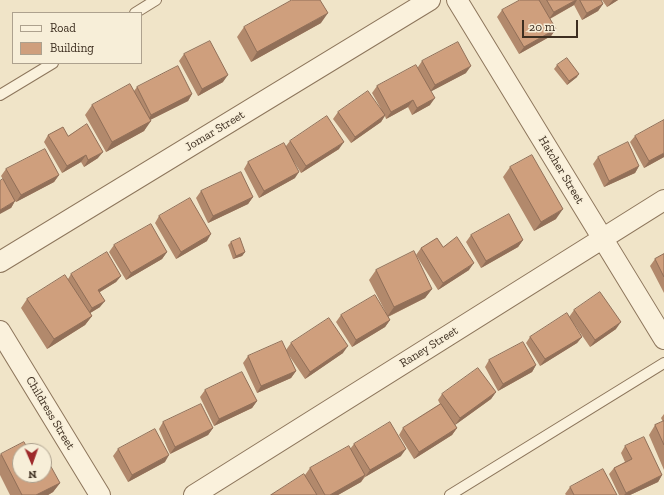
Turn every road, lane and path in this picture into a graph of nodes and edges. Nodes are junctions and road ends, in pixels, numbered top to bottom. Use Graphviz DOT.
graph roads {
  1 [pos="156,0"];
  2 [pos="430,0"];
  3 [pos="457,0"];
  4 [pos="137,12"];
  5 [pos="51,64"];
  6 [pos="0,95"];
  7 [pos="664,200"];
  8 [pos="602,238"];
  9 [pos="0,262"];
  10 [pos="0,331"];
  11 [pos="664,339"];
  12 [pos="664,363"];
  13 [pos="100,495"];
  14 [pos="194,495"];
  15 [pos="450,495"];
  1 -- 4 [label="lane"];
  2 -- 9 [label="street, Jomar Street"];
  3 -- 8 [label="street, Hatcher Street"];
  5 -- 6 [label="lane"];
  7 -- 8 [label="street, Raney Street"];
  8 -- 11 [label="street, Hatcher Street"];
  8 -- 14 [label="street, Raney Street"];
  10 -- 13 [label="street, Childress Street"];
  12 -- 15 [label="lane"];
}
